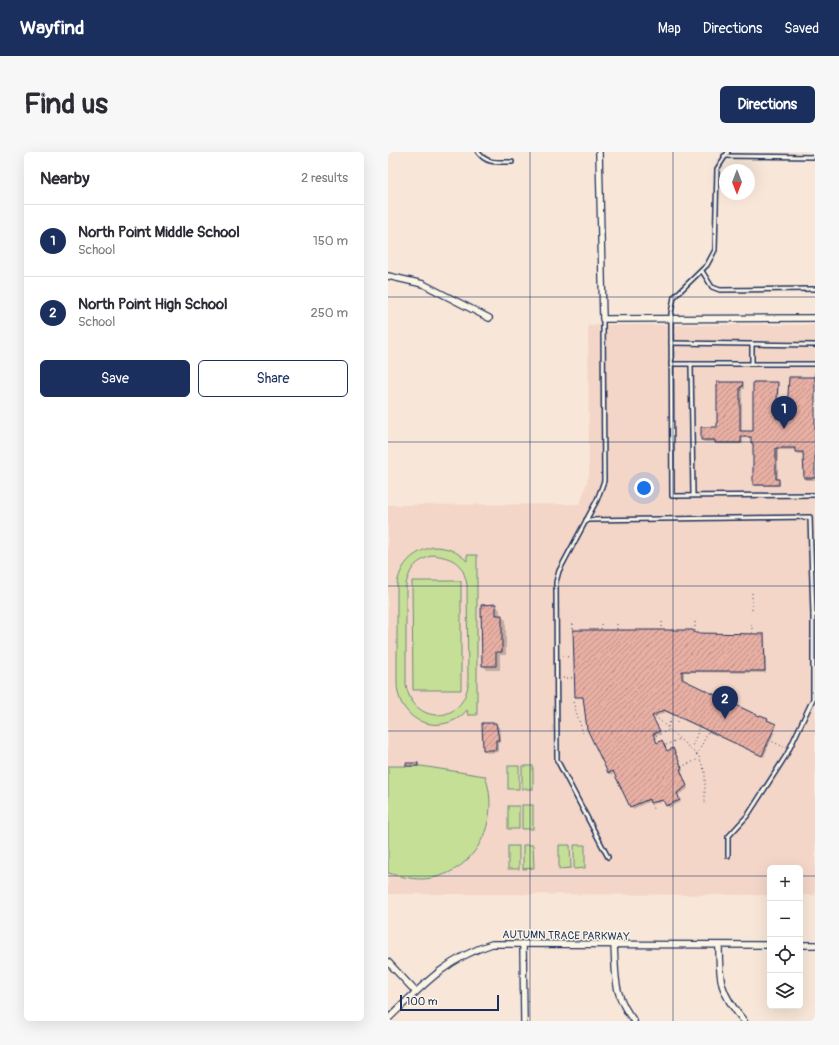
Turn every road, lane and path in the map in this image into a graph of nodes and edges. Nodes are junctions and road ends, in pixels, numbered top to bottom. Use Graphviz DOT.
graph roads {
  1 [pos="478,152"];
  2 [pos="599,152"];
  3 [pos="728,152"];
  4 [pos="724,156"];
  5 [pos="815,158"];
  6 [pos="512,162"];
  7 [pos="702,271"];
  8 [pos="388,276"];
  9 [pos="815,289"];
  10 [pos="489,318"];
  11 [pos="815,318"];
  12 [pos="603,319"];
  13 [pos="670,319"];
  14 [pos="671,344"];
  15 [pos="752,344"];
  16 [pos="815,345"];
  17 [pos="671,364"];
  18 [pos="691,364"];
  19 [pos="752,364"];
  20 [pos="815,364"];
  21 [pos="692,494"];
  22 [pos="815,495"];
  23 [pos="586,520"];
  24 [pos="752,593"];
  25 [pos="752,612"];
  26 [pos="814,615"];
  27 [pos="662,622"];
  28 [pos="695,622"];
  29 [pos="752,622"];
  30 [pos="573,623"];
  31 [pos="601,623"];
  32 [pos="617,623"];
  33 [pos="662,627"];
  34 [pos="573,629"];
  35 [pos="601,629"];
  36 [pos="617,629"];
  37 [pos="752,632"];
  38 [pos="695,634"];
  39 [pos="563,656"];
  40 [pos="569,657"];
  41 [pos="563,678"];
  42 [pos="573,678"];
  43 [pos="573,702"];
  44 [pos="655,716"];
  45 [pos="680,723"];
  46 [pos="667,728"];
  47 [pos="699,729"];
  48 [pos="670,730"];
  49 [pos="583,732"];
  50 [pos="708,732"];
  51 [pos="656,736"];
  52 [pos="679,739"];
  53 [pos="769,740"];
  54 [pos="666,745"];
  55 [pos="787,748"];
  56 [pos="691,750"];
  57 [pos="697,756"];
  58 [pos="700,759"];
  59 [pos="681,767"];
  60 [pos="651,804"];
  61 [pos="705,804"];
  62 [pos="654,811"];
  63 [pos="728,856"];
  64 [pos="608,857"];
  65 [pos="523,944"];
  66 [pos="614,945"];
  67 [pos="719,945"];
  68 [pos="767,945"];
  69 [pos="803,945"];
  70 [pos="815,945"];
  71 [pos="388,962"];
  72 [pos="416,992"];
  73 [pos="388,1019"];
  74 [pos="524,1021"];
  75 [pos="634,1021"];
  76 [pos="744,1021"];
  1 -- 6 [label="lane"];
  2 -- 12 [label="street"];
  3 -- 4 [label="lane"];
  4 -- 5 [label="lane"];
  4 -- 7 [label="lane"];
  7 -- 9 [label="lane"];
  7 -- 13 [label="lane"];
  8 -- 10 [label="street"];
  11 -- 13 [label="street"];
  12 -- 13 [label="street"];
  12 -- 23 [label="lane"];
  13 -- 14 [label="lane"];
  14 -- 15 [label="lane"];
  14 -- 17 [label="lane"];
  15 -- 16 [label="lane"];
  15 -- 19 [label="lane"];
  17 -- 18 [label="lane"];
  17 -- 21 [label="lane"];
  18 -- 19 [label="lane"];
  18 -- 21 [label="lane"];
  19 -- 20 [label="lane"];
  21 -- 22 [label="lane"];
  23 -- 26 [label="lane"];
  23 -- 64 [label="lane"];
  24 -- 25 [label="path"];
  26 -- 63 [label="lane"];
  27 -- 33 [label="path"];
  28 -- 38 [label="path"];
  29 -- 37 [label="path"];
  30 -- 34 [label="path"];
  31 -- 35 [label="path"];
  32 -- 36 [label="path"];
  39 -- 40 [label="path"];
  41 -- 42 [label="path"];
  43 -- 49 [label="path"];
  44 -- 46 [label="path"];
  45 -- 46 [label="path"];
  46 -- 48 [label="path"];
  47 -- 56 [label="path"];
  48 -- 51 [label="path"];
  48 -- 52 [label="path"];
  50 -- 57 [label="path"];
  52 -- 54 [label="path"];
  52 -- 56 [label="path"];
  53 -- 55 [label="path"];
  56 -- 57 [label="path"];
  57 -- 58 [label="path"];
  58 -- 59 [label="path"];
  58 -- 61 [label="path"];
  60 -- 62 [label="path"];
  65 -- 66 [label="street, AUTUMN TRACE PARKWAY"];
  65 -- 72 [label="street, AUTUMN TRACE PARKWAY"];
  65 -- 74 [label="street"];
  66 -- 67 [label="street, AUTUMN TRACE PARKWAY"];
  66 -- 75 [label="street"];
  67 -- 68 [label="street, AUTUMN TRACE PARKWAY"];
  67 -- 76 [label="street"];
  69 -- 70 [label="street"];
  71 -- 72 [label="street"];
  72 -- 73 [label="street, AUTUMN TRACE PARKWAY"];
}
